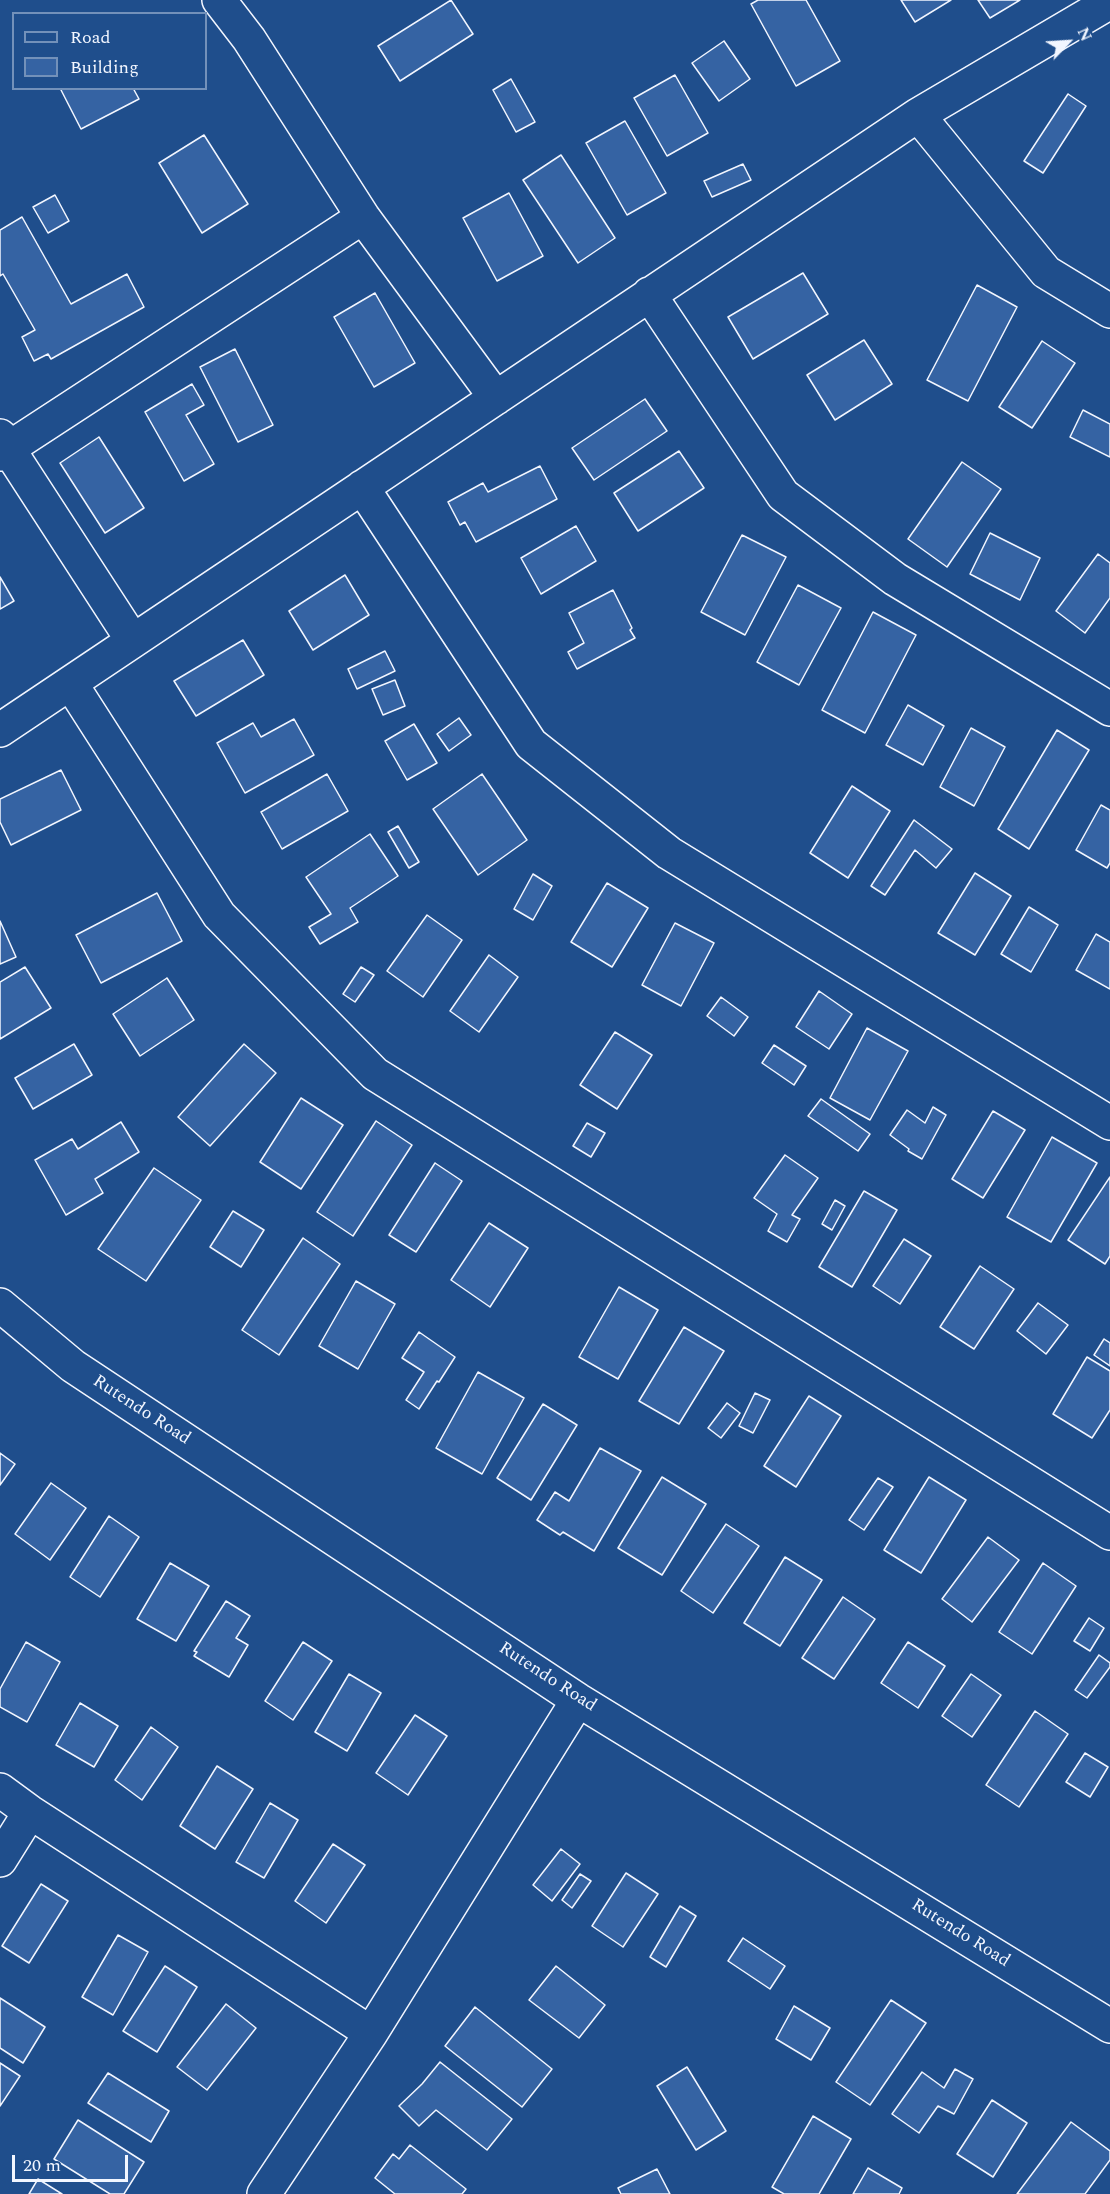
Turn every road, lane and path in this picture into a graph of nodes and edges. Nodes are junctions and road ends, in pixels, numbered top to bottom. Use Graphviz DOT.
graph roads {
  1 [pos="219,0"];
  2 [pos="1110,2"];
  3 [pos="918,115"];
  4 [pos="363,217"];
  5 [pos="649,294"];
  6 [pos="1110,311"];
  7 [pos="495,398"];
  8 [pos="3,446"];
  9 [pos="362,487"];
  10 [pos="134,640"];
  11 [pos="71,684"];
  12 [pos="1110,709"];
  13 [pos="0,730"];
  14 [pos="1110,1123"];
  15 [pos="0,1305"];
  16 [pos="1110,1533"];
  17 [pos="578,1700"];
  18 [pos="0,1790"];
  19 [pos="30,1812"];
  20 [pos="0,1860"];
  21 [pos="1110,2026"];
  22 [pos="371,2033"];
  23 [pos="264,2194"];
  1 -- 4 [label="street"];
  2 -- 3 [label="street"];
  3 -- 5 [label="street"];
  3 -- 6 [label="street"];
  4 -- 7 [label="street"];
  4 -- 8 [label="street"];
  5 -- 7 [label="street"];
  5 -- 12 [label="street"];
  7 -- 9 [label="street"];
  8 -- 10 [label="street"];
  9 -- 10 [label="street"];
  9 -- 14 [label="street"];
  10 -- 11 [label="street"];
  11 -- 13 [label="street"];
  11 -- 16 [label="street"];
  15 -- 17 [label="street, Rutendo Road"];
  17 -- 21 [label="street, Rutendo Road"];
  17 -- 22 [label="street"];
  18 -- 19 [label="street"];
  19 -- 20 [label="street"];
  19 -- 22 [label="street"];
  22 -- 23 [label="street"];
}
